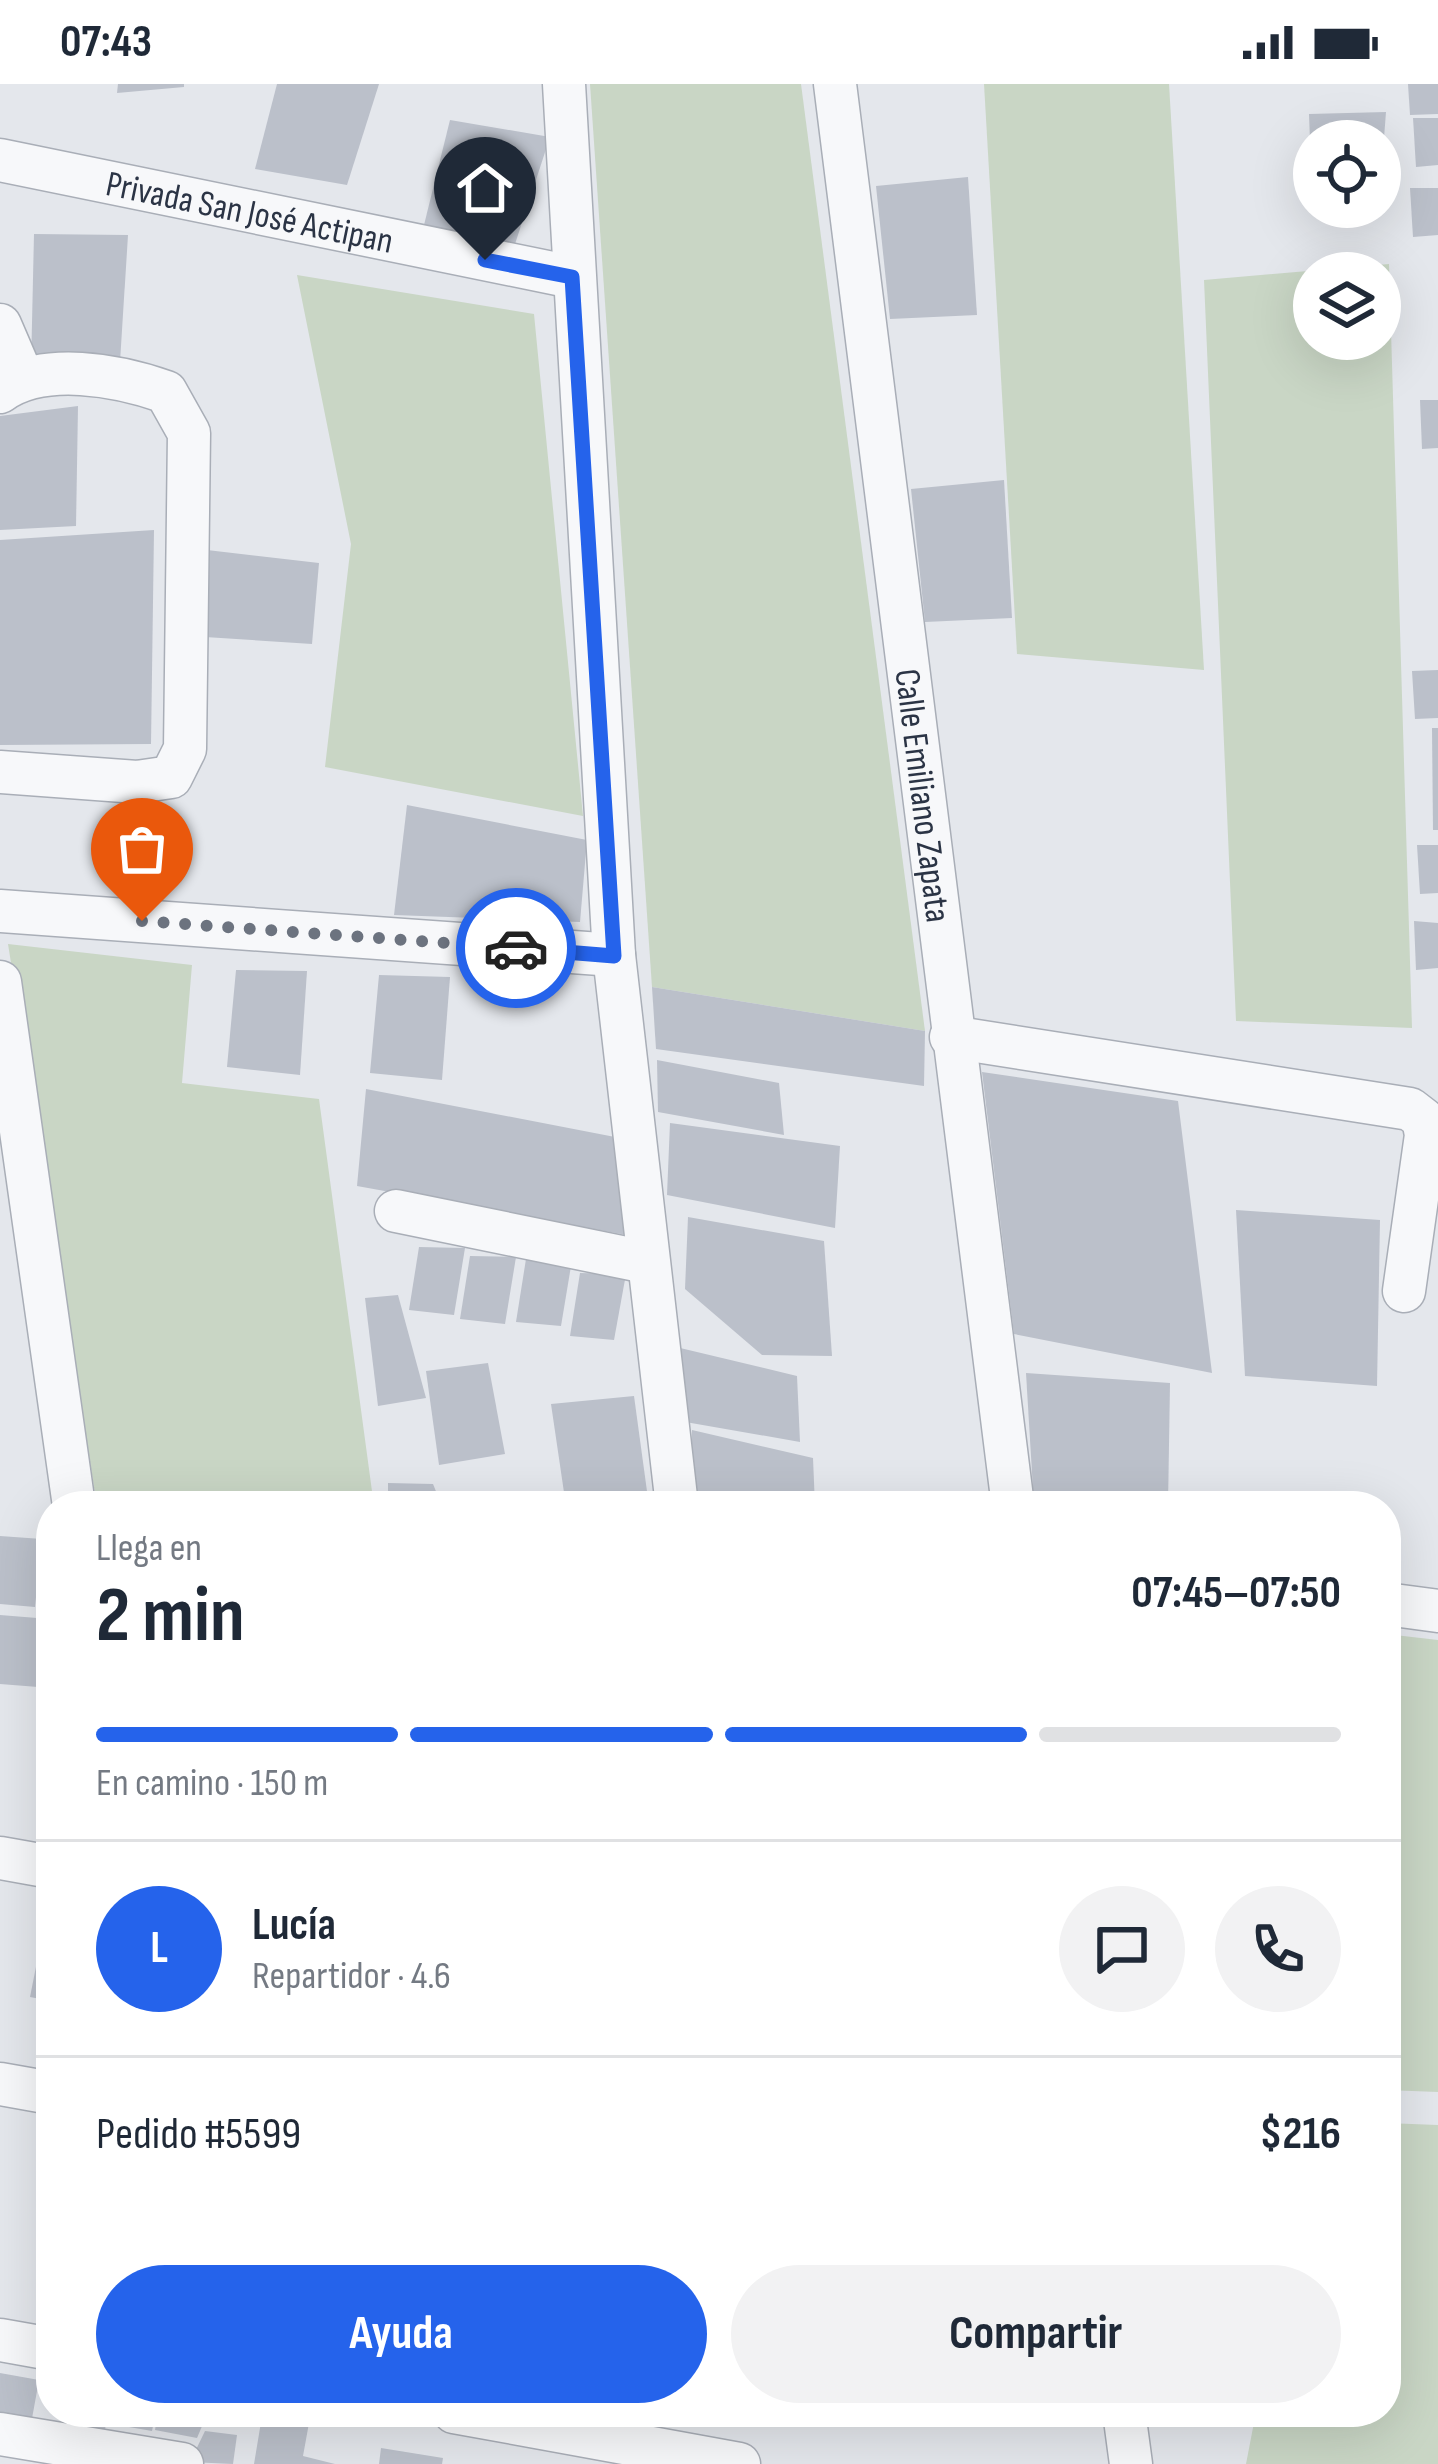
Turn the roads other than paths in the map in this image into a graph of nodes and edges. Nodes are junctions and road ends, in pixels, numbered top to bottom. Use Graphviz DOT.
graph roads {
  1 [pos="564,84"];
  2 [pos="835,84"];
  3 [pos="0,160"];
  4 [pos="572,277"];
  5 [pos="0,326"];
  6 [pos="11,384"];
  7 [pos="0,772"];
  8 [pos="0,911"];
  9 [pos="614,956"];
  10 [pos="0,982"];
  11 [pos="951,1037"];
  12 [pos="397,1211"];
  13 [pos="646,1262"];
  14 [pos="1404,1291"];
  15 [pos="72,1491"];
  16 [pos="675,1491"];
  17 [pos="1011,1491"];
  18 [pos="1401,1606"];
  19 [pos="1438,1611"];
  20 [pos="0,1858"];
  21 [pos="36,1864"];
  22 [pos="0,2084"];
  23 [pos="36,2090"];
  24 [pos="0,2340"];
  25 [pos="36,2346"];
  26 [pos="1126,2427"];
  27 [pos="0,2434"];
  28 [pos="537,2434"];
  29 [pos="182,2464"];
  30 [pos="739,2464"];
  31 [pos="1131,2464"];
  1 -- 4 [label="street"];
  2 -- 11 [label="street, Calle Emiliano Zapata"];
  3 -- 4 [label="street, Privada San José Actipan"];
  4 -- 9 [label="street"];
  5 -- 6 [label="street"];
  6 -- 7 [label="street"];
  8 -- 9 [label="street"];
  9 -- 13 [label="street"];
  10 -- 15 [label="street"];
  11 -- 14 [label="street"];
  11 -- 17 [label="street, Calle Emiliano Zapata"];
  12 -- 13 [label="street"];
  13 -- 16 [label="street"];
  18 -- 19 [label="street"];
  20 -- 21 [label="street"];
  22 -- 23 [label="street"];
  24 -- 25 [label="street"];
  26 -- 31 [label="street"];
  27 -- 29 [label="street"];
  28 -- 30 [label="street"];
}
